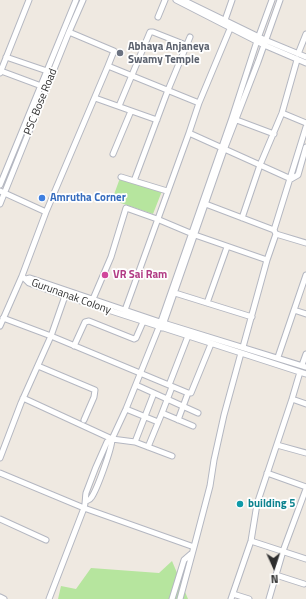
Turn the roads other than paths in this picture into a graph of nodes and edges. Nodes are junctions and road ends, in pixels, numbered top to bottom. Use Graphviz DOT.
graph roads {
  1 [pos="29,0"];
  2 [pos="76,0"];
  3 [pos="83,0"];
  4 [pos="166,0"];
  5 [pos="176,0"];
  6 [pos="183,0"];
  7 [pos="232,0"];
  8 [pos="272,0"];
  9 [pos="280,0"];
  10 [pos="195,3"];
  11 [pos="158,17"];
  12 [pos="224,22"];
  13 [pos="232,26"];
  14 [pos="69,32"];
  15 [pos="306,34"];
  16 [pos="190,37"];
  17 [pos="258,39"];
  18 [pos="264,42"];
  19 [pos="186,45"];
  20 [pos="298,54"];
  21 [pos="6,57"];
  22 [pos="306,57"];
  23 [pos="297,60"];
  24 [pos="306,63"];
  25 [pos="108,66"];
  26 [pos="47,71"];
  27 [pos="0,72"];
  28 [pos="132,75"];
  29 [pos="40,86"];
  30 [pos="46,88"];
  31 [pos="168,90"];
  32 [pos="95,98"];
  33 [pos="199,103"];
  34 [pos="119,106"];
  35 [pos="131,111"];
  36 [pos="282,113"];
  37 [pos="234,119"];
  38 [pos="157,120"];
  39 [pos="306,123"];
  40 [pos="306,127"];
  41 [pos="189,133"];
  42 [pos="274,134"];
  43 [pos="306,147"];
  44 [pos="223,149"];
  45 [pos="113,154"];
  46 [pos="260,165"];
  47 [pos="121,177"];
  48 [pos="291,179"];
  49 [pos="134,181"];
  50 [pos="0,185"];
  51 [pos="167,192"];
  52 [pos="2,193"];
  53 [pos="0,204"];
  54 [pos="204,204"];
  55 [pos="46,212"];
  56 [pos="242,218"];
  57 [pos="157,219"];
  58 [pos="275,232"];
  59 [pos="193,234"];
  60 [pos="306,243"];
  61 [pos="227,247"];
  62 [pos="266,260"];
  63 [pos="306,275"];
  64 [pos="24,278"];
  65 [pos="175,293"];
  66 [pos="65,296"];
  67 [pos="93,299"];
  68 [pos="207,303"];
  69 [pos="125,310"];
  70 [pos="294,310"];
  71 [pos="306,314"];
  72 [pos="252,317"];
  73 [pos="3,318"];
  74 [pos="143,322"];
  75 [pos="161,325"];
  76 [pos="0,326"];
  77 [pos="51,336"];
  78 [pos="188,336"];
  79 [pos="211,344"];
  80 [pos="74,346"];
  81 [pos="243,347"];
  82 [pos="241,353"];
  83 [pos="306,354"];
  84 [pos="278,357"];
  85 [pos="302,365"];
  86 [pos="38,366"];
  87 [pos="298,371"];
  88 [pos="141,373"];
  89 [pos="306,374"];
  90 [pos="136,385"];
  91 [pos="171,386"];
  92 [pos="154,393"];
  93 [pos="188,393"];
  94 [pos="23,398"];
  95 [pos="167,399"];
  96 [pos="292,399"];
  97 [pos="306,404"];
  98 [pos="183,406"];
  99 [pos="126,409"];
  100 [pos="162,413"];
  101 [pos="198,413"];
  102 [pos="145,417"];
  103 [pos="84,420"];
  104 [pos="178,420"];
  105 [pos="158,422"];
  106 [pos="194,426"];
  107 [pos="112,439"];
  108 [pos="135,442"];
  109 [pos="277,445"];
  110 [pos="148,447"];
  111 [pos="306,452"];
  112 [pos="172,456"];
  113 [pos="0,458"];
  114 [pos="0,473"];
  115 [pos="268,473"];
  116 [pos="306,488"];
  117 [pos="84,508"];
  118 [pos="0,519"];
  119 [pos="46,540"];
  120 [pos="251,540"];
  121 [pos="194,547"];
  122 [pos="283,551"];
  123 [pos="191,554"];
  124 [pos="306,559"];
  125 [pos="276,575"];
  126 [pos="304,584"];
  127 [pos="0,597"];
  128 [pos="232,597"];
  129 [pos="4,599"];
  130 [pos="49,599"];
  131 [pos="172,599"];
  132 [pos="180,599"];
  133 [pos="249,599"];
  134 [pos="269,599"];
  1 -- 21 [label="street"];
  2 -- 26 [label="street, PSC Bose Road"];
  3 -- 14 [label="street, PSC Bose Road"];
  4 -- 11 [label="street"];
  5 -- 12 [label="street"];
  6 -- 10 [label="street"];
  7 -- 12 [label="street"];
  8 -- 17 [label="street"];
  9 -- 18 [label="street"];
  10 -- 12 [label="street"];
  12 -- 13 [label="street"];
  13 -- 17 [label="street"];
  13 -- 33 [label="street"];
  14 -- 25 [label="street"];
  14 -- 30 [label="street, PSC Bose Road"];
  15 -- 20 [label="street"];
  16 -- 19 [label="street"];
  17 -- 18 [label="street"];
  17 -- 37 [label="street"];
  18 -- 20 [label="street"];
  18 -- 23 [label="street"];
  18 -- 37 [label="street"];
  19 -- 28 [label="street"];
  19 -- 31 [label="street"];
  20 -- 22 [label="street"];
  21 -- 26 [label="street"];
  21 -- 27 [label="street"];
  23 -- 24 [label="street"];
  23 -- 36 [label="street"];
  25 -- 28 [label="street"];
  25 -- 32 [label="street"];
  26 -- 29 [label="street, PSC Bose Road"];
  27 -- 29 [label="street"];
  28 -- 31 [label="street"];
  28 -- 34 [label="street"];
  29 -- 30 [label="street"];
  29 -- 50 [label="street, PSC Bose Road"];
  30 -- 52 [label="street, PSC Bose Road"];
  31 -- 33 [label="street"];
  31 -- 38 [label="street"];
  32 -- 34 [label="street"];
  32 -- 55 [label="street"];
  33 -- 41 [label="street"];
  34 -- 35 [label="street"];
  35 -- 38 [label="street"];
  35 -- 45 [label="street"];
  36 -- 39 [label="street"];
  36 -- 42 [label="street"];
  37 -- 42 [label="street"];
  37 -- 44 [label="street"];
  38 -- 49 [label="street"];
  40 -- 48 [label="street"];
  41 -- 44 [label="street"];
  41 -- 51 [label="street"];
  42 -- 46 [label="street"];
  43 -- 48 [label="street"];
  44 -- 46 [label="street"];
  44 -- 54 [label="street"];
  46 -- 48 [label="street"];
  46 -- 56 [label="street"];
  47 -- 49 [label="street"];
  48 -- 58 [label="street"];
  49 -- 51 [label="street"];
  51 -- 57 [label="street"];
  52 -- 53 [label="street, PSC Bose Road"];
  52 -- 55 [label="street"];
  54 -- 56 [label="street"];
  54 -- 59 [label="street"];
  55 -- 64 [label="street"];
  56 -- 58 [label="street"];
  57 -- 59 [label="street"];
  57 -- 67 [label="street"];
  57 -- 69 [label="street"];
  58 -- 60 [label="street"];
  58 -- 62 [label="street"];
  59 -- 61 [label="street"];
  59 -- 65 [label="street"];
  59 -- 75 [label="street"];
  61 -- 62 [label="street"];
  61 -- 68 [label="street"];
  62 -- 72 [label="street"];
  63 -- 70 [label="street"];
  64 -- 66 [label="street, Gurunanak Colony"];
  64 -- 67 [label="street, Gurunanak Colony"];
  64 -- 73 [label="street"];
  65 -- 68 [label="street"];
  65 -- 75 [label="street"];
  66 -- 74 [label="street, Gurunanak Colony"];
  66 -- 77 [label="street"];
  67 -- 69 [label="street, Gurunanak Colony"];
  68 -- 72 [label="street"];
  69 -- 75 [label="street, Gurunanak Colony"];
  70 -- 71 [label="street"];
  70 -- 84 [label="street"];
  72 -- 81 [label="street"];
  73 -- 76 [label="street"];
  73 -- 77 [label="street"];
  74 -- 75 [label="street, Gurunanak Colony"];
  74 -- 80 [label="street"];
  75 -- 78 [label="street, Gurunanak Colony"];
  75 -- 81 [label="street, Gurunanak Colony"];
  75 -- 88 [label="street"];
  77 -- 80 [label="street"];
  77 -- 86 [label="street"];
  78 -- 79 [label="street, Gurunanak Colony"];
  78 -- 91 [label="street"];
  79 -- 82 [label="street, Gurunanak Colony"];
  79 -- 93 [label="street"];
  80 -- 88 [label="street"];
  81 -- 84 [label="street, Gurunanak Colony"];
  82 -- 87 [label="street, Gurunanak Colony"];
  82 -- 121 [label="street"];
  83 -- 85 [label="street"];
  84 -- 85 [label="street, Gurunanak Colony"];
  85 -- 87 [label="street"];
  86 -- 94 [label="street"];
  86 -- 103 [label="street"];
  87 -- 89 [label="street, Gurunanak Colony"];
  87 -- 96 [label="street"];
  88 -- 90 [label="street"];
  88 -- 91 [label="street"];
  90 -- 92 [label="street"];
  90 -- 99 [label="street"];
  91 -- 93 [label="street"];
  91 -- 95 [label="street"];
  92 -- 95 [label="street"];
  92 -- 102 [label="street"];
  93 -- 98 [label="street"];
  94 -- 107 [label="street"];
  94 -- 113 [label="street"];
  95 -- 98 [label="street"];
  95 -- 100 [label="street"];
  96 -- 97 [label="street"];
  96 -- 109 [label="street"];
  98 -- 101 [label="street"];
  98 -- 104 [label="street"];
  99 -- 102 [label="street"];
  99 -- 107 [label="street"];
  100 -- 104 [label="street"];
  100 -- 105 [label="street"];
  102 -- 105 [label="street"];
  102 -- 108 [label="street"];
  104 -- 106 [label="street"];
  105 -- 110 [label="street"];
  107 -- 108 [label="street"];
  107 -- 117 [label="street"];
  108 -- 110 [label="street"];
  109 -- 111 [label="street"];
  109 -- 115 [label="street"];
  110 -- 112 [label="street"];
  114 -- 117 [label="street"];
  115 -- 116 [label="street"];
  115 -- 120 [label="street"];
  116 -- 122 [label="street"];
  117 -- 121 [label="street"];
  117 -- 130 [label="street"];
  118 -- 119 [label="street"];
  120 -- 122 [label="street"];
  120 -- 128 [label="street"];
  121 -- 123 [label="street"];
  122 -- 124 [label="street"];
  122 -- 125 [label="street"];
  123 -- 131 [label="street"];
  123 -- 132 [label="street"];
  125 -- 126 [label="street"];
  125 -- 134 [label="street"];
  127 -- 129 [label="street"];
  128 -- 133 [label="street"];
}
